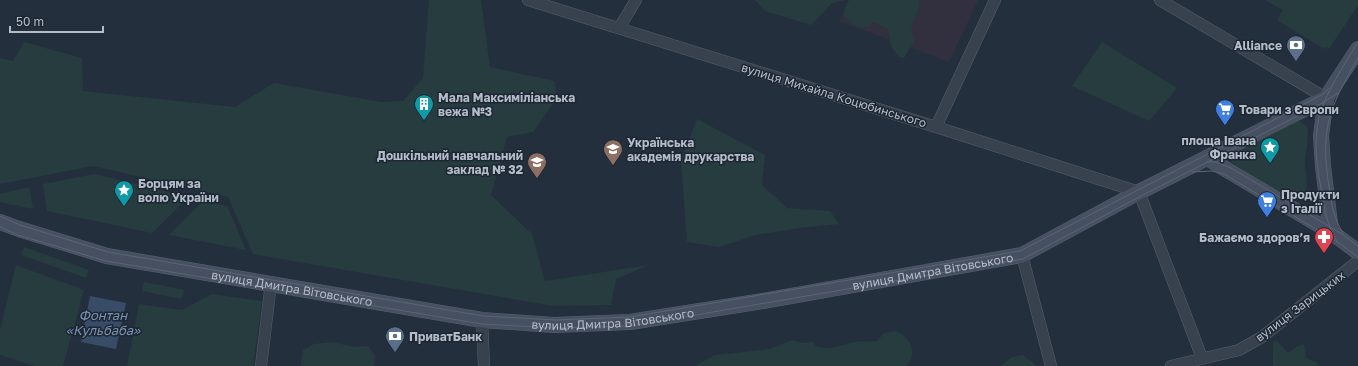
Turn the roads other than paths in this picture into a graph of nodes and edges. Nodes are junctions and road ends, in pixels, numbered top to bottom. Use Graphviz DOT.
graph roads {
  1 [pos="528,0"];
  2 [pos="636,0"];
  3 [pos="995,0"];
  4 [pos="1160,0"];
  5 [pos="619,28"];
  6 [pos="1358,49"];
  7 [pos="1326,98"];
  8 [pos="936,127"];
  9 [pos="1207,158"];
  10 [pos="1139,192"];
  11 [pos="0,222"];
  12 [pos="1331,232"];
  13 [pos="1358,252"];
  14 [pos="1022,255"];
  15 [pos="1358,261"];
  16 [pos="271,283"];
  17 [pos="482,320"];
  18 [pos="1202,358"];
  19 [pos="261,366"];
  20 [pos="484,366"];
  21 [pos="1051,366"];
  22 [pos="1171,366"];
  1 -- 5 [label="street, вулиця Михайла Коцюбинського"];
  2 -- 5 [label="street"];
  3 -- 8 [label="street"];
  4 -- 7 [label="street"];
  5 -- 8 [label="street, вулиця Михайла Коцюбинського"];
  6 -- 7 [label="main road"];
  7 -- 9 [label="main road"];
  7 -- 12 [label="main road"];
  8 -- 10 [label="street, вулиця Михайла Коцюбинського"];
  9 -- 10 [label="main road, вулиця Дмитра Вітовського"];
  9 -- 12 [label="main road"];
  10 -- 14 [label="main road, вулиця Дмитра Вітовського"];
  10 -- 18 [label="street"];
  11 -- 16 [label="main road, вулиця Дмитра Вітовського"];
  12 -- 13 [label="main road"];
  14 -- 17 [label="main road, вулиця Дмитра Вітовського"];
  14 -- 21 [label="street"];
  15 -- 18 [label="street, вулиця Зарицьких"];
  16 -- 17 [label="main road, вулиця Дмитра Вітовського"];
  16 -- 19 [label="street"];
  17 -- 20 [label="street"];
  18 -- 22 [label="street, вулиця Зарицьких"];
}
